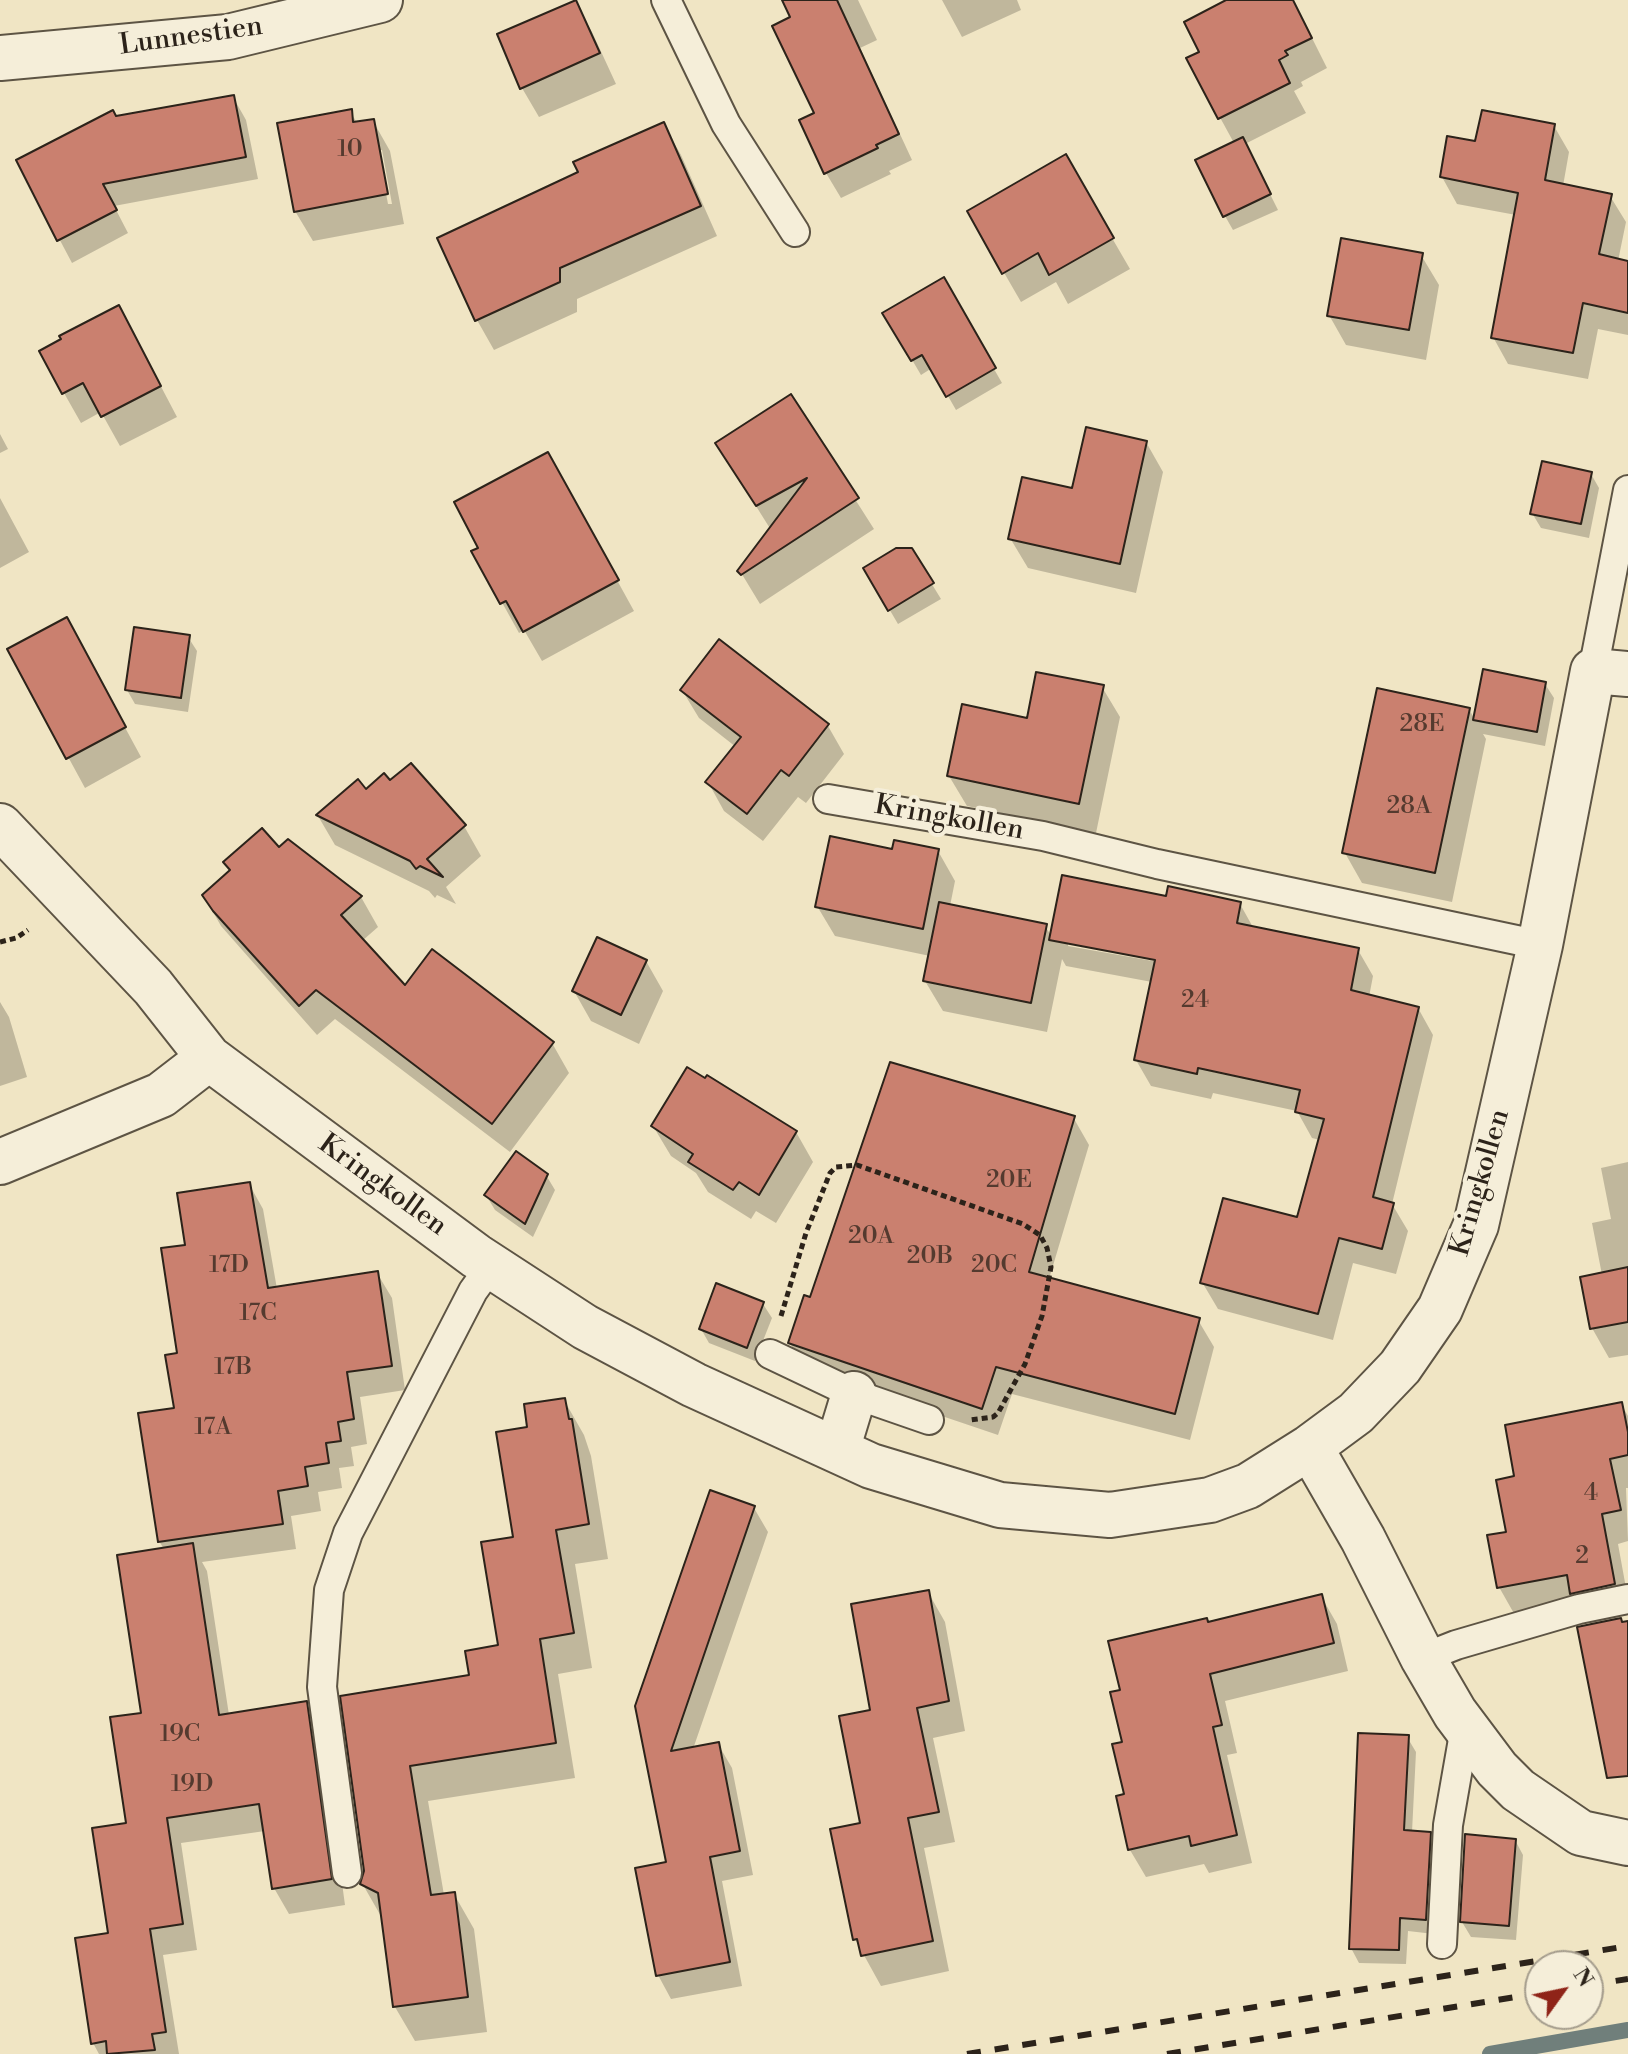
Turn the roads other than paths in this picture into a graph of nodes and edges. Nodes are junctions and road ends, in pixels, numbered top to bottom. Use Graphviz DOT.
graph roads {
  1 [pos="380,0"];
  2 [pos="666,0"];
  3 [pos="0,58"];
  4 [pos="795,232"];
  5 [pos="1628,490"];
  6 [pos="1611,672"];
  7 [pos="828,799"];
  8 [pos="0,826"];
  9 [pos="1540,945"];
  10 [pos="209,1058"];
  11 [pos="0,1162"];
  12 [pos="491,1266"];
  13 [pos="770,1354"];
  14 [pos="854,1394"];
  15 [pos="929,1420"];
  16 [pos="1310,1447"];
  17 [pos="837,1450"];
  18 [pos="1628,1599"];
  19 [pos="1423,1658"];
  20 [pos="1465,1728"];
  21 [pos="1628,1843"];
  22 [pos="347,1873"];
  23 [pos="1442,1944"];
  1 -- 3 [label="street, Lunnestien"];
  2 -- 4 [label="lane"];
  5 -- 6 [label="lane, Kringkollen"];
  6 -- 9 [label="street, Kringkollen"];
  7 -- 9 [label="lane, Kringkollen"];
  8 -- 10 [label="street, Kringkollen"];
  9 -- 16 [label="street, Kringkollen"];
  10 -- 11 [label="street"];
  10 -- 12 [label="street, Kringkollen"];
  12 -- 17 [label="street, Kringkollen"];
  12 -- 22 [label="lane"];
  13 -- 14 [label="lane"];
  14 -- 15 [label="lane"];
  14 -- 17 [label="street"];
  16 -- 17 [label="street, Kringkollen"];
  16 -- 19 [label="street"];
  18 -- 19 [label="lane"];
  19 -- 20 [label="street"];
  20 -- 21 [label="street"];
  20 -- 23 [label="lane"];
}
